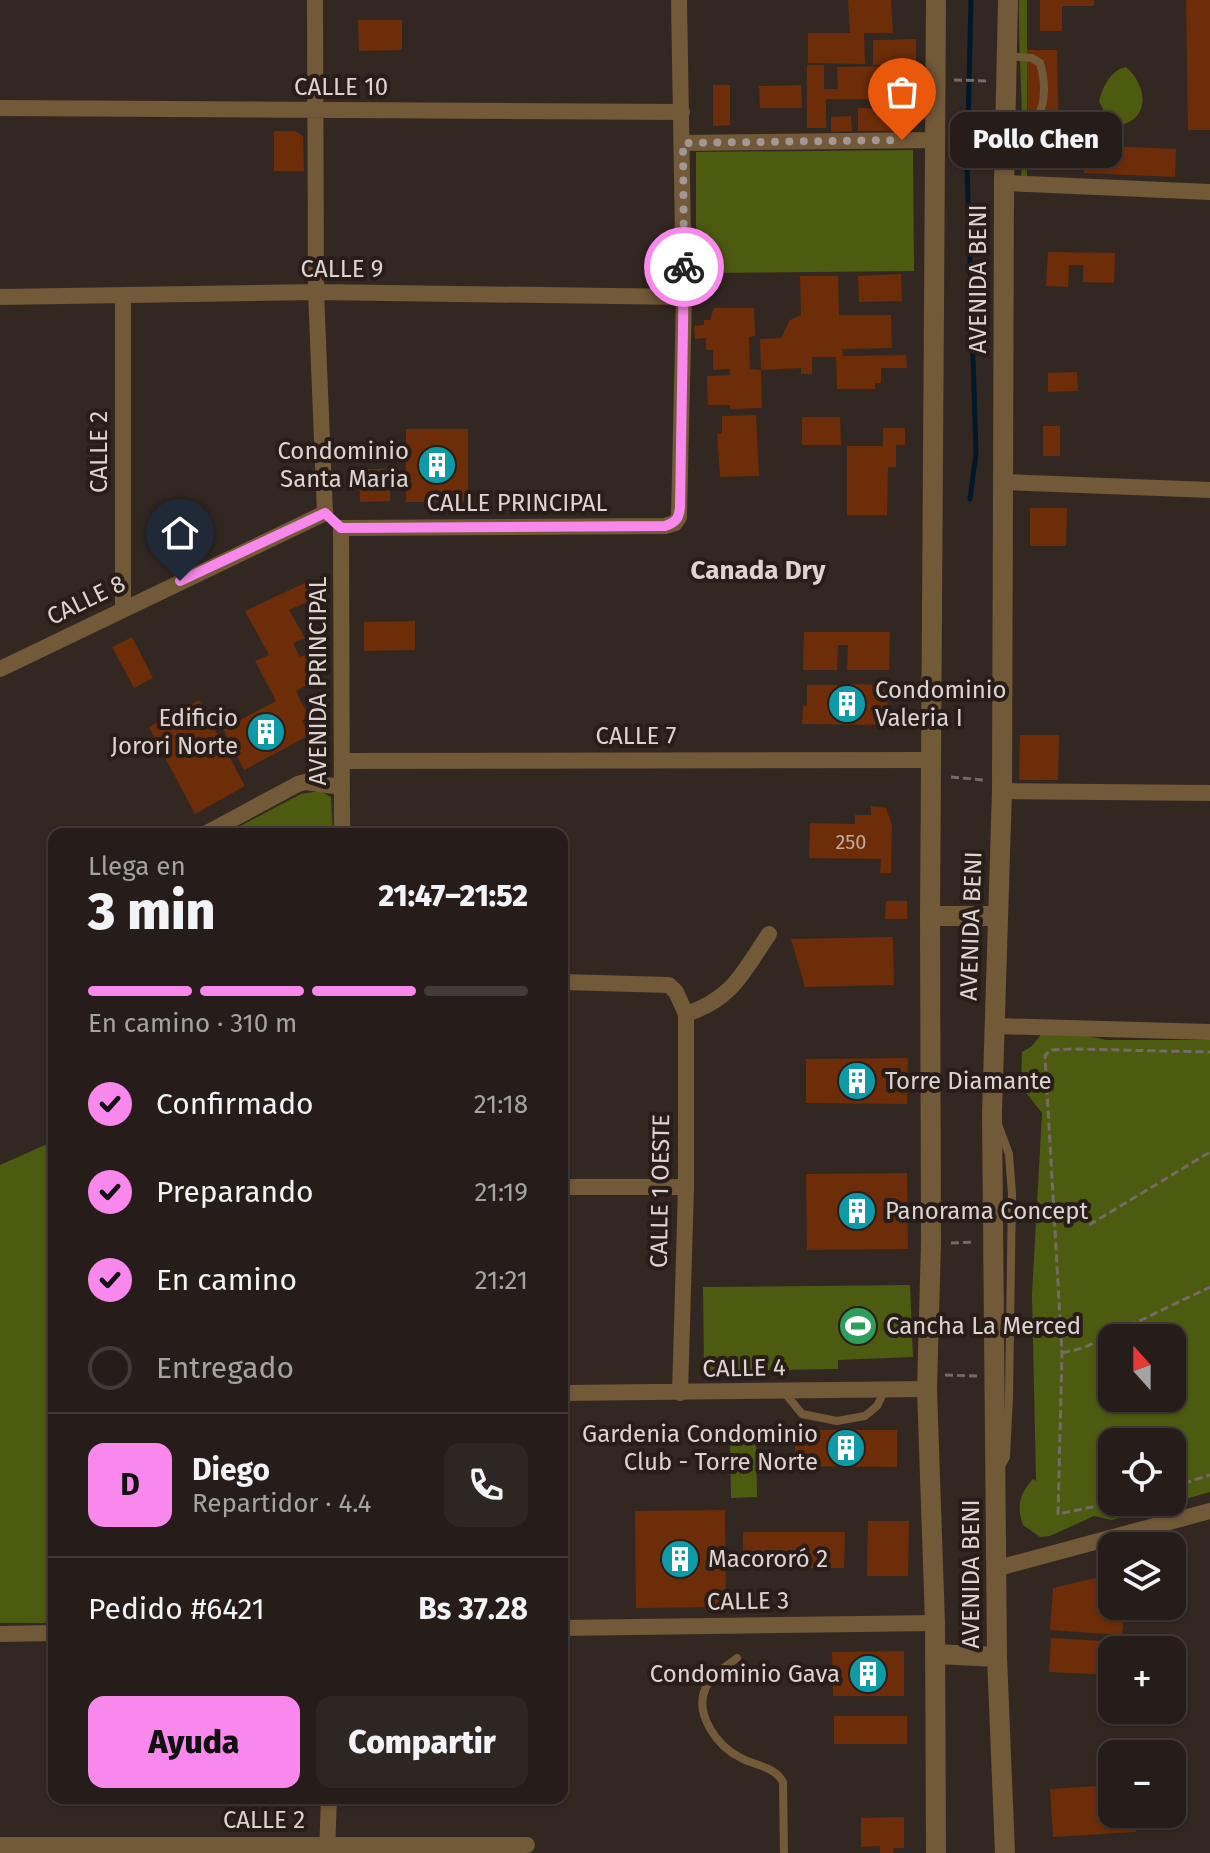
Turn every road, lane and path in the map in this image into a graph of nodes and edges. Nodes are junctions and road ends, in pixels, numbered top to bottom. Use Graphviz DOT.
graph roads {
  1 [pos="315,0"];
  2 [pos="679,0"];
  3 [pos="936,0"];
  4 [pos="1001,0"];
  5 [pos="1008,0"];
  6 [pos="1006,53"];
  7 [pos="953,80"];
  8 [pos="996,81"];
  9 [pos="0,108"];
  10 [pos="315,111"];
  11 [pos="682,112"];
  12 [pos="1005,122"];
  13 [pos="934,140"];
  14 [pos="683,143"];
  15 [pos="1004,183"];
  16 [pos="1210,192"];
  17 [pos="316,292"];
  18 [pos="0,297"];
  19 [pos="123,297"];
  20 [pos="684,297"];
  21 [pos="1004,482"];
  22 [pos="1210,490"];
  23 [pos="325,513"];
  24 [pos="341,528"];
  25 [pos="123,608"];
  26 [pos="0,669"];
  27 [pos="342,761"];
  28 [pos="931,768"];
  29 [pos="1002,786"];
  30 [pos="342,787"];
  31 [pos="1210,793"];
  32 [pos="216,828"];
  33 [pos="342,828"];
  34 [pos="930,916"];
  35 [pos="997,916"];
  36 [pos="769,934"];
  37 [pos="568,982"];
  38 [pos="686,1014"];
  39 [pos="994,1026"];
  40 [pos="1210,1032"];
  41 [pos="1210,1052"];
  42 [pos="1210,1152"];
  43 [pos="568,1187"];
  44 [pos="686,1187"];
  45 [pos="1089,1225"];
  46 [pos="982,1242"];
  47 [pos="947,1243"];
  48 [pos="1210,1287"];
  49 [pos="1062,1353"];
  50 [pos="983,1377"];
  51 [pos="934,1382"];
  52 [pos="885,1390"];
  53 [pos="784,1391"];
  54 [pos="568,1393"];
  55 [pos="680,1393"];
  56 [pos="1210,1475"];
  57 [pos="1186,1483"];
  58 [pos="1098,1506"];
  59 [pos="1210,1511"];
  60 [pos="998,1568"];
  61 [pos="935,1623"];
  62 [pos="568,1628"];
  63 [pos="48,1633"];
  64 [pos="0,1634"];
  65 [pos="936,1654"];
  66 [pos="997,1657"];
  67 [pos="737,1658"];
  68 [pos="329,1804"];
  69 [pos="0,1845"];
  70 [pos="527,1845"];
  71 [pos="327,1848"];
  72 [pos="784,1853"];
  73 [pos="936,1853"];
  74 [pos="1005,1853"];
  1 -- 10 [label="street"];
  2 -- 11 [label="street"];
  3 -- 13 [label="street, AVENIDA BENI"];
  4 -- 6 [label="street"];
  5 -- 6 [label="street, AVENIDA BENI"];
  6 -- 12 [label="street, AVENIDA BENI"];
  6 -- 12 [label="lane"];
  7 -- 8 [label="path"];
  9 -- 10 [label="street, CALLE 10"];
  10 -- 11 [label="street, CALLE 10"];
  10 -- 17 [label="street"];
  11 -- 14 [label="street"];
  12 -- 15 [label="street, AVENIDA BENI"];
  13 -- 14 [label="street"];
  13 -- 28 [label="street, AVENIDA BENI"];
  14 -- 20 [label="street"];
  15 -- 16 [label="street"];
  15 -- 21 [label="street, AVENIDA BENI"];
  17 -- 19 [label="street, CALLE 9"];
  17 -- 20 [label="street, CALLE 9"];
  17 -- 23 [label="street"];
  18 -- 19 [label="street, CALLE 9"];
  19 -- 25 [label="street, CALLE 2"];
  20 -- 24 [label="street, CALLE PRINCIPAL"];
  21 -- 22 [label="street"];
  21 -- 29 [label="street, AVENIDA BENI"];
  23 -- 24 [label="street"];
  23 -- 25 [label="street, CALLE 8"];
  24 -- 27 [label="street, AVENIDA PRINCIPAL"];
  25 -- 26 [label="street, CALLE 8"];
  27 -- 28 [label="street, CALLE 7"];
  27 -- 30 [label="street, AVENIDA PRINCIPAL"];
  28 -- 29 [label="path"];
  28 -- 34 [label="street, AVENIDA BENI"];
  29 -- 31 [label="street"];
  29 -- 35 [label="street, AVENIDA BENI"];
  30 -- 32 [label="street"];
  30 -- 33 [label="street, AVENIDA PRINCIPAL"];
  34 -- 35 [label="street"];
  34 -- 51 [label="street, AVENIDA BENI"];
  35 -- 39 [label="street, AVENIDA BENI"];
  36 -- 38 [label="street"];
  37 -- 38 [label="street, CALLE 1 OESTE"];
  38 -- 44 [label="street, CALLE 1 OESTE"];
  39 -- 40 [label="street"];
  39 -- 60 [label="street, AVENIDA BENI"];
  41 -- 49 [label="path"];
  42 -- 45 [label="path"];
  43 -- 44 [label="street"];
  44 -- 55 [label="street, CALLE 1 OESTE"];
  46 -- 47 [label="path"];
  48 -- 49 [label="path"];
  49 -- 58 [label="path"];
  50 -- 51 [label="path"];
  51 -- 52 [label="street, CALLE 4"];
  51 -- 61 [label="street, AVENIDA BENI"];
  52 -- 53 [label="street, CALLE 4"];
  52 -- 53 [label="lane"];
  53 -- 55 [label="street, CALLE 4"];
  54 -- 55 [label="street, CALLE 4"];
  56 -- 57 [label="path"];
  59 -- 60 [label="street"];
  60 -- 66 [label="street, AVENIDA BENI"];
  61 -- 62 [label="street, CALLE 3"];
  61 -- 65 [label="street, AVENIDA BENI"];
  63 -- 64 [label="street"];
  65 -- 66 [label="street"];
  65 -- 73 [label="street, AVENIDA BENI"];
  66 -- 74 [label="street, AVENIDA BENI"];
  67 -- 72 [label="lane"];
  68 -- 71 [label="street"];
  69 -- 71 [label="street, CALLE 2"];
  70 -- 71 [label="street, CALLE 2"];
}
